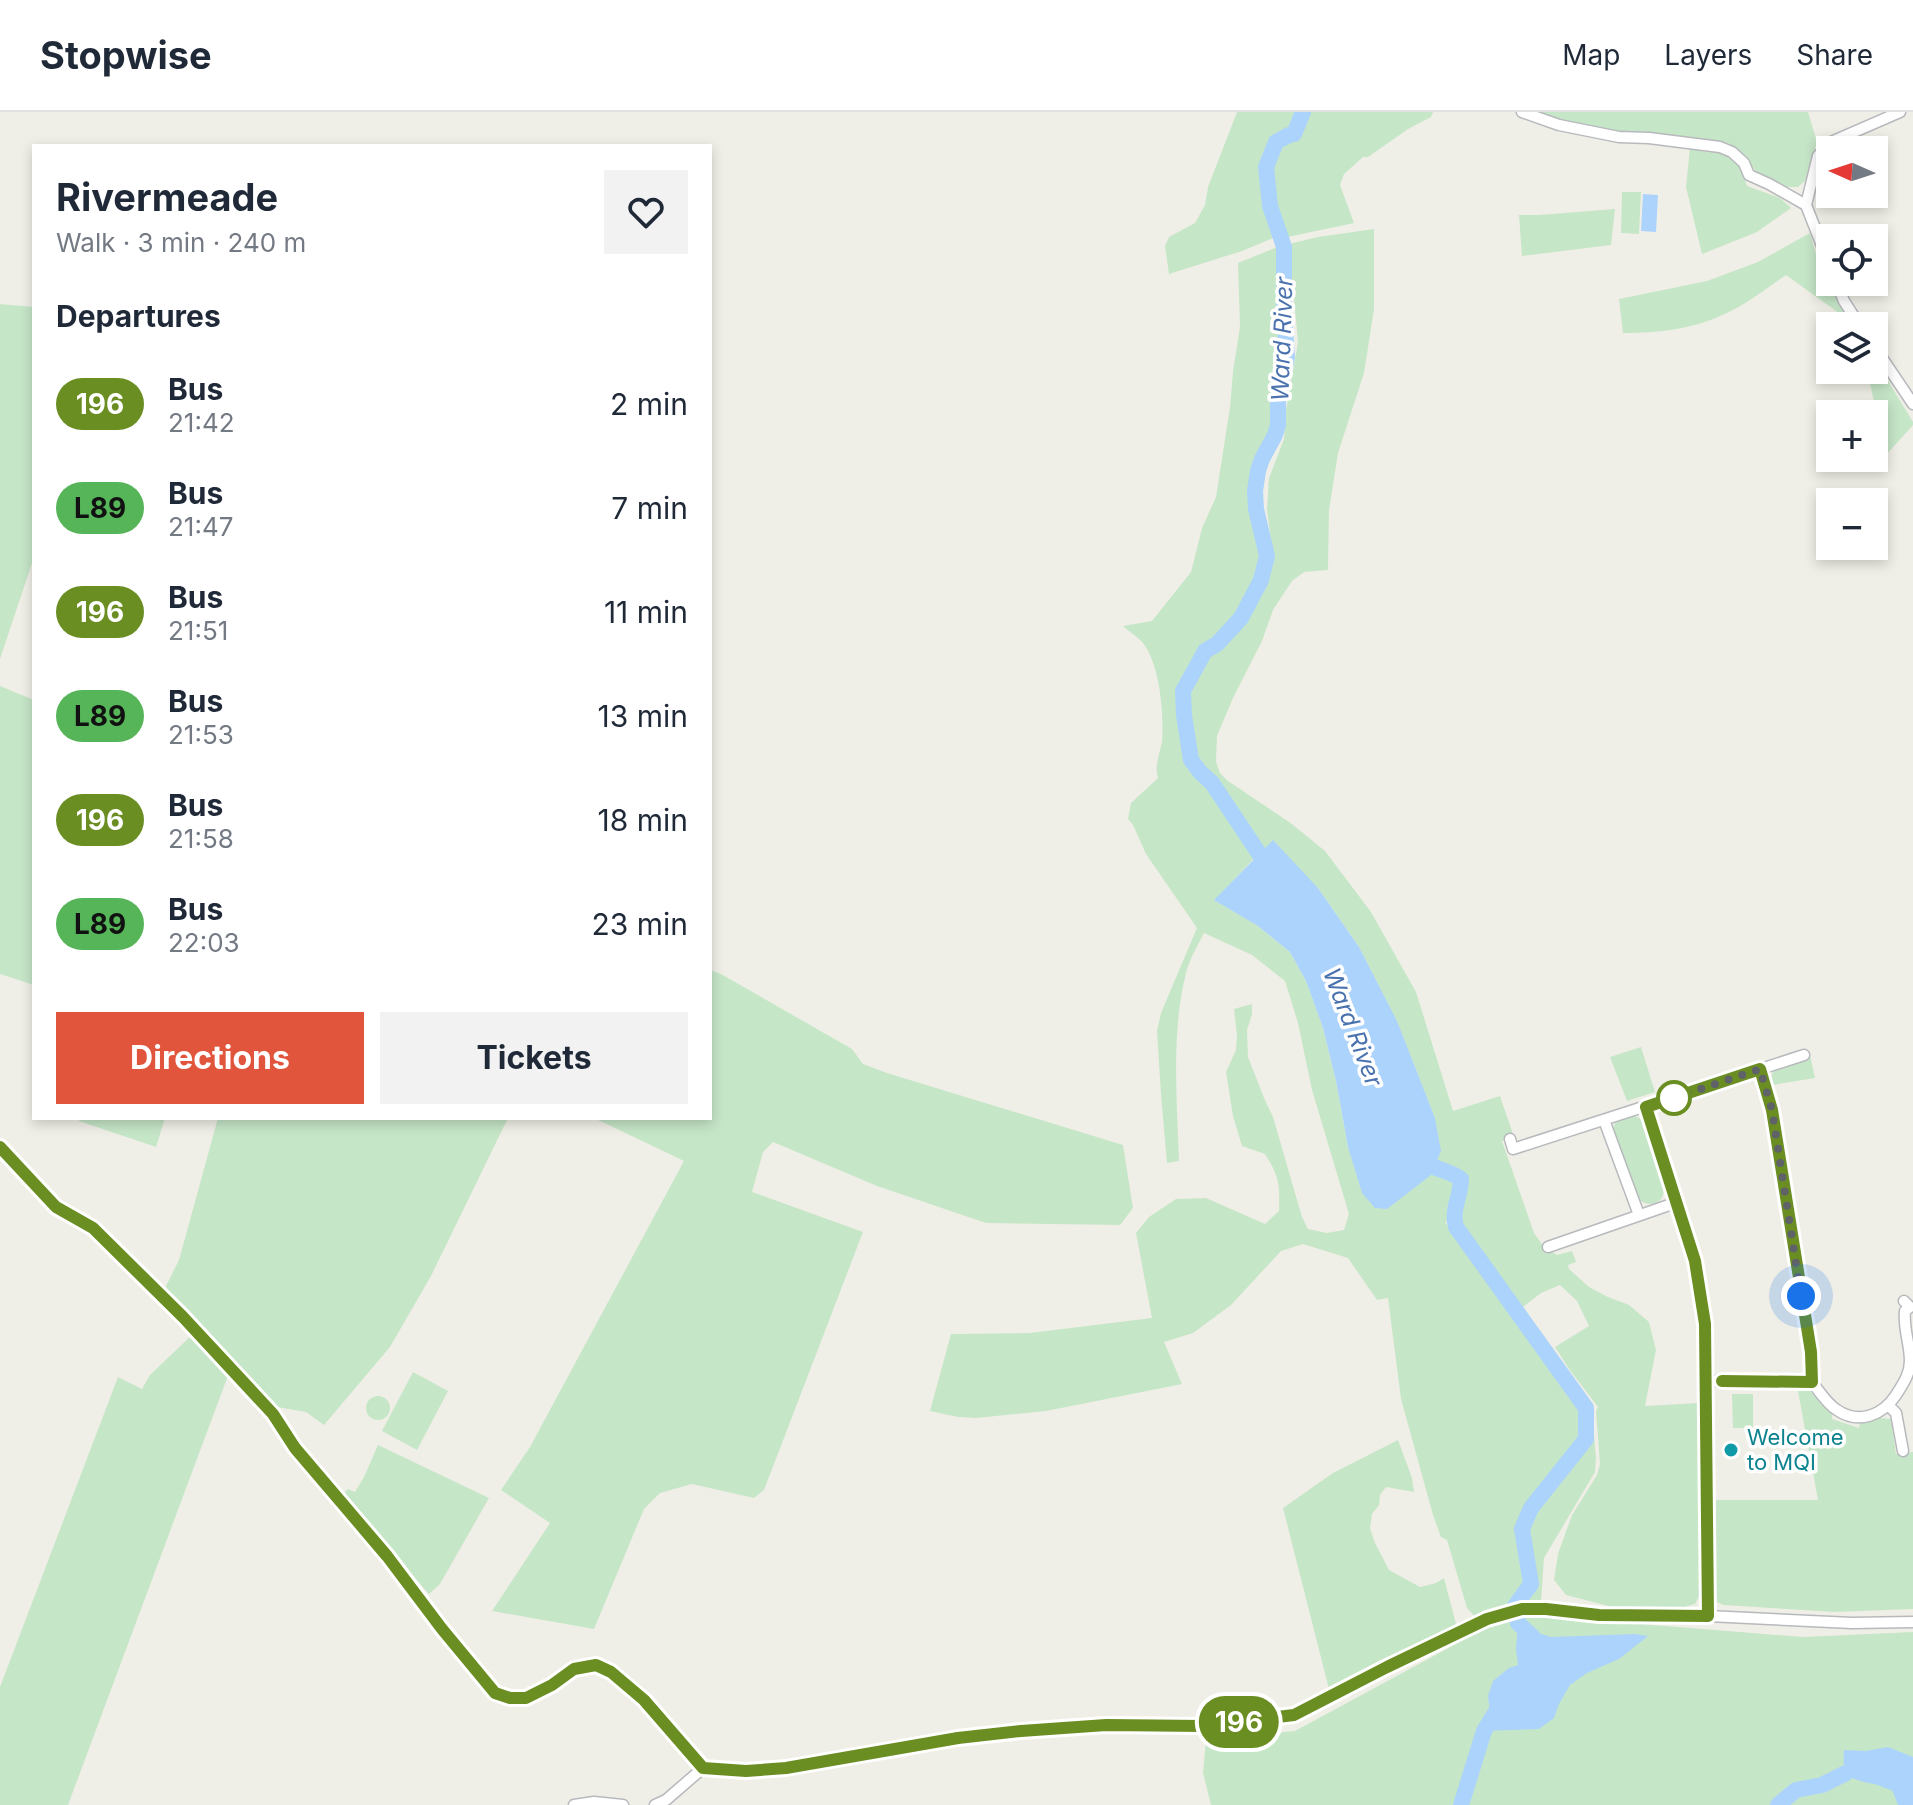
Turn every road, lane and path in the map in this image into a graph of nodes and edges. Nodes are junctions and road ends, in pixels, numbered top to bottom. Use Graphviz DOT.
graph roads {
  1 [pos="1522,112"];
  2 [pos="1900,112"];
  3 [pos="1806,205"];
  4 [pos="1816,230"];
  5 [pos="1888,367"];
  6 [pos="1913,404"];
  7 [pos="1804,1055"];
  8 [pos="1760,1069"];
  9 [pos="1646,1107"];
  10 [pos="1604,1120"];
  11 [pos="1510,1139"];
  12 [pos="0,1147"];
  13 [pos="1675,1203"];
  14 [pos="1639,1215"];
  15 [pos="1548,1247"];
  16 [pos="1904,1301"];
  17 [pos="1707,1381"];
  18 [pos="1812,1382"];
  19 [pos="1889,1406"];
  20 [pos="1898,1445"];
  21 [pos="1708,1616"];
  22 [pos="1913,1622"];
  23 [pos="703,1768"];
  24 [pos="574,1805"];
  25 [pos="623,1805"];
  26 [pos="655,1805"];
  1 -- 3 [label="street"];
  2 -- 3 [label="street"];
  3 -- 4 [label="street"];
  5 -- 6 [label="street"];
  7 -- 8 [label="street"];
  8 -- 9 [label="street"];
  8 -- 18 [label="street"];
  9 -- 10 [label="street"];
  9 -- 13 [label="street"];
  10 -- 11 [label="street"];
  10 -- 14 [label="street"];
  12 -- 23 [label="street"];
  13 -- 14 [label="street"];
  13 -- 17 [label="street"];
  14 -- 15 [label="street"];
  16 -- 19 [label="street"];
  17 -- 18 [label="street"];
  17 -- 21 [label="street"];
  18 -- 19 [label="street"];
  19 -- 20 [label="street"];
  21 -- 22 [label="street"];
  21 -- 23 [label="street"];
  23 -- 26 [label="street"];
  24 -- 25 [label="street"];
}
